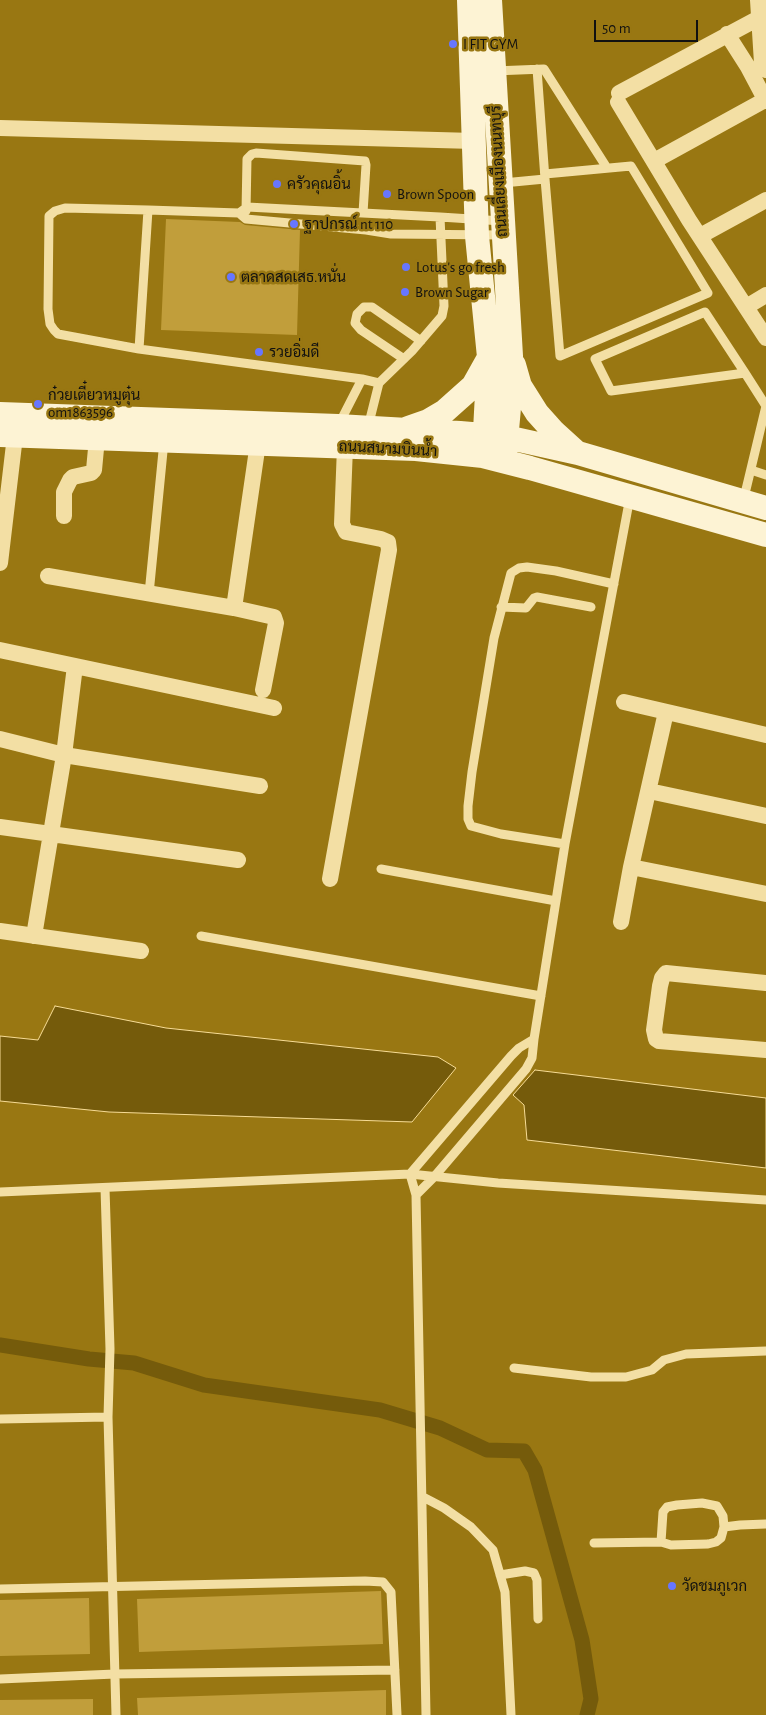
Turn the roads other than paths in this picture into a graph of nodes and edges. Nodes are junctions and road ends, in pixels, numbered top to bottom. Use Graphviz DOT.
graph roads {
  1 [pos="469,0"];
  2 [pos="490,0"];
  3 [pos="758,0"];
  4 [pos="759,18"];
  5 [pos="727,34"];
  6 [pos="759,67"];
  7 [pos="537,69"];
  8 [pos="494,70"];
  9 [pos="766,101"];
  10 [pos="0,128"];
  11 [pos="474,141"];
  12 [pos="654,161"];
  13 [pos="607,168"];
  14 [pos="545,176"];
  15 [pos="500,183"];
  16 [pos="766,200"];
  17 [pos="247,207"];
  18 [pos="148,210"];
  19 [pos="362,213"];
  20 [pos="242,216"];
  21 [pos="440,217"];
  22 [pos="477,227"];
  23 [pos="503,228"];
  24 [pos="440,235"];
  25 [pos="700,236"];
  26 [pos="766,295"];
  27 [pos="746,307"];
  28 [pos="766,338"];
  29 [pos="421,341"];
  30 [pos="139,349"];
  31 [pos="500,357"];
  32 [pos="404,359"];
  33 [pos="745,373"];
  34 [pos="362,379"];
  35 [pos="379,383"];
  36 [pos="0,414"];
  37 [pos="368,428"];
  38 [pos="402,430"];
  39 [pos="8,436"];
  40 [pos="342,437"];
  41 [pos="97,438"];
  42 [pos="164,440"];
  43 [pos="258,443"];
  44 [pos="495,447"];
  45 [pos="578,453"];
  46 [pos="751,470"];
  47 [pos="766,475"];
  48 [pos="630,496"];
  49 [pos="4,501"];
  50 [pos="743,502"];
  51 [pos="766,508"];
  52 [pos="64,516"];
  53 [pos="766,535"];
  54 [pos="0,563"];
  55 [pos="48,576"];
  56 [pos="614,584"];
  57 [pos="149,594"];
  58 [pos="501,607"];
  59 [pos="591,607"];
  60 [pos="234,608"];
  61 [pos="0,650"];
  62 [pos="75,666"];
  63 [pos="263,690"];
  64 [pos="624,702"];
  65 [pos="274,708"];
  66 [pos="666,712"];
  67 [pos="766,735"];
  68 [pos="0,739"];
  69 [pos="64,755"];
  70 [pos="260,786"];
  71 [pos="649,791"];
  72 [pos="766,816"];
  73 [pos="0,827"];
  74 [pos="49,834"];
  75 [pos="565,844"];
  76 [pos="238,860"];
  77 [pos="631,867"];
  78 [pos="381,869"];
  79 [pos="330,879"];
  80 [pos="766,894"];
  81 [pos="556,901"];
  82 [pos="621,922"];
  83 [pos="0,931"];
  84 [pos="34,936"];
  85 [pos="201,936"];
  86 [pos="141,951"];
  87 [pos="766,983"];
  88 [pos="541,996"];
  89 [pos="534,1039"];
  90 [pos="766,1050"];
  91 [pos="410,1174"];
  92 [pos="434,1177"];
  93 [pos="105,1188"];
  94 [pos="0,1192"];
  95 [pos="416,1195"];
  96 [pos="766,1200"];
  97 [pos="766,1351"];
  98 [pos="514,1368"];
  99 [pos="108,1417"];
  100 [pos="0,1420"];
  101 [pos="422,1497"];
  102 [pos="766,1524"];
  103 [pos="724,1528"];
  104 [pos="661,1542"];
  105 [pos="594,1543"];
  106 [pos="500,1575"];
  107 [pos="112,1586"];
  108 [pos="0,1588"];
  109 [pos="538,1619"];
  110 [pos="395,1670"];
  111 [pos="115,1674"];
  112 [pos="0,1679"];
  113 [pos="116,1715"];
  114 [pos="397,1715"];
  115 [pos="426,1715"];
  116 [pos="511,1715"];
  1 -- 11 [label="main road, ถนนเลี่ยงเมืองนนทบุรี"];
  2 -- 8 [label="main road, ถนนเลี่ยงเมืองนนทบุรี"];
  3 -- 4 [label="street"];
  4 -- 5 [label="street"];
  4 -- 6 [label="street"];
  5 -- 6 [label="street"];
  5 -- 12 [label="street"];
  6 -- 9 [label="street"];
  7 -- 8 [label="lane"];
  7 -- 13 [label="lane"];
  7 -- 14 [label="lane"];
  8 -- 15 [label="main road, ถนนเลี่ยงเมืองนนทบุรี"];
  9 -- 12 [label="street"];
  10 -- 11 [label="street"];
  11 -- 22 [label="main road, ถนนเลี่ยงเมืองนนทบุรี"];
  12 -- 25 [label="street"];
  13 -- 14 [label="lane"];
  13 -- 14 [label="lane"];
  14 -- 15 [label="lane"];
  15 -- 23 [label="main road, ถนนเลี่ยงเมืองนนทบุรี"];
  16 -- 25 [label="street"];
  17 -- 19 [label="lane"];
  17 -- 19 [label="lane"];
  17 -- 20 [label="lane"];
  18 -- 20 [label="lane"];
  18 -- 30 [label="lane"];
  18 -- 30 [label="lane"];
  19 -- 21 [label="lane"];
  20 -- 24 [label="lane"];
  21 -- 22 [label="lane"];
  21 -- 24 [label="lane"];
  22 -- 23 [label="lane"];
  22 -- 23 [label="lane"];
  22 -- 24 [label="lane"];
  22 -- 31 [label="main road, ถนนเลี่ยงเมืองนนทบุรี"];
  23 -- 31 [label="main road, ถนนเลี่ยงเมืองนนทบุรี"];
  24 -- 29 [label="lane"];
  25 -- 27 [label="street"];
  26 -- 27 [label="street"];
  27 -- 28 [label="street"];
  29 -- 32 [label="lane"];
  29 -- 32 [label="lane"];
  30 -- 34 [label="lane"];
  31 -- 38 [label="main road"];
  31 -- 44 [label="main road, ถนนเลี่ยงเมืองนนทบุรี"];
  31 -- 45 [label="main road"];
  32 -- 35 [label="lane"];
  33 -- 33 [label="lane"];
  33 -- 46 [label="lane"];
  34 -- 35 [label="lane"];
  34 -- 40 [label="lane"];
  35 -- 37 [label="lane"];
  36 -- 40 [label="main road, ถนนสนามบินน้ำ"];
  37 -- 38 [label="main road, ถนนสนามบินน้ำ"];
  37 -- 40 [label="main road, ถนนสนามบินน้ำ"];
  38 -- 44 [label="main road, ถนนสนามบินน้ำ"];
  39 -- 41 [label="main road, ถนนสนามบินน้ำ"];
  39 -- 49 [label="street"];
  40 -- 43 [label="main road, ถนนสนามบินน้ำ"];
  40 -- 44 [label="main road, ถนนสนามบินน้ำ"];
  40 -- 79 [label="street"];
  41 -- 42 [label="main road, ถนนสนามบินน้ำ"];
  41 -- 52 [label="street"];
  42 -- 43 [label="main road, ถนนสนามบินน้ำ"];
  42 -- 57 [label="lane"];
  43 -- 60 [label="street"];
  44 -- 45 [label="main road, ถนนสนามบินน้ำ"];
  44 -- 48 [label="main road, ถนนสนามบินน้ำ"];
  45 -- 50 [label="main road, ถนนสนามบินน้ำ"];
  46 -- 47 [label="lane"];
  46 -- 50 [label="lane"];
  48 -- 53 [label="main road, ถนนสนามบินน้ำ"];
  48 -- 56 [label="lane"];
  49 -- 54 [label="street"];
  50 -- 51 [label="main road, ถนนสนามบินน้ำ"];
  55 -- 57 [label="street"];
  56 -- 58 [label="lane"];
  56 -- 75 [label="lane"];
  57 -- 60 [label="street"];
  58 -- 59 [label="lane"];
  58 -- 75 [label="lane"];
  60 -- 63 [label="street"];
  61 -- 62 [label="street"];
  62 -- 65 [label="street"];
  62 -- 69 [label="street"];
  64 -- 66 [label="street"];
  66 -- 67 [label="street"];
  66 -- 71 [label="street"];
  68 -- 69 [label="street"];
  69 -- 70 [label="street"];
  69 -- 74 [label="street"];
  71 -- 72 [label="street"];
  71 -- 77 [label="street"];
  73 -- 74 [label="street"];
  74 -- 76 [label="street"];
  74 -- 84 [label="street"];
  75 -- 81 [label="lane"];
  77 -- 80 [label="street"];
  77 -- 82 [label="street"];
  78 -- 81 [label="lane"];
  81 -- 88 [label="lane"];
  83 -- 84 [label="street"];
  84 -- 86 [label="street"];
  85 -- 88 [label="lane"];
  87 -- 90 [label="street"];
  88 -- 89 [label="lane"];
  89 -- 91 [label="lane"];
  89 -- 92 [label="lane"];
  91 -- 92 [label="lane"];
  91 -- 93 [label="lane"];
  91 -- 95 [label="lane"];
  92 -- 95 [label="lane"];
  92 -- 96 [label="lane"];
  93 -- 94 [label="lane"];
  93 -- 99 [label="lane"];
  95 -- 101 [label="lane"];
  97 -- 98 [label="lane"];
  99 -- 100 [label="lane"];
  99 -- 107 [label="lane"];
  101 -- 106 [label="lane"];
  101 -- 115 [label="lane"];
  102 -- 103 [label="lane"];
  103 -- 104 [label="lane"];
  103 -- 104 [label="lane"];
  104 -- 105 [label="lane"];
  106 -- 109 [label="lane"];
  106 -- 116 [label="lane"];
  107 -- 108 [label="lane"];
  107 -- 110 [label="lane"];
  107 -- 111 [label="lane"];
  110 -- 111 [label="lane"];
  110 -- 114 [label="lane"];
  111 -- 112 [label="lane"];
  111 -- 113 [label="lane"];
}
